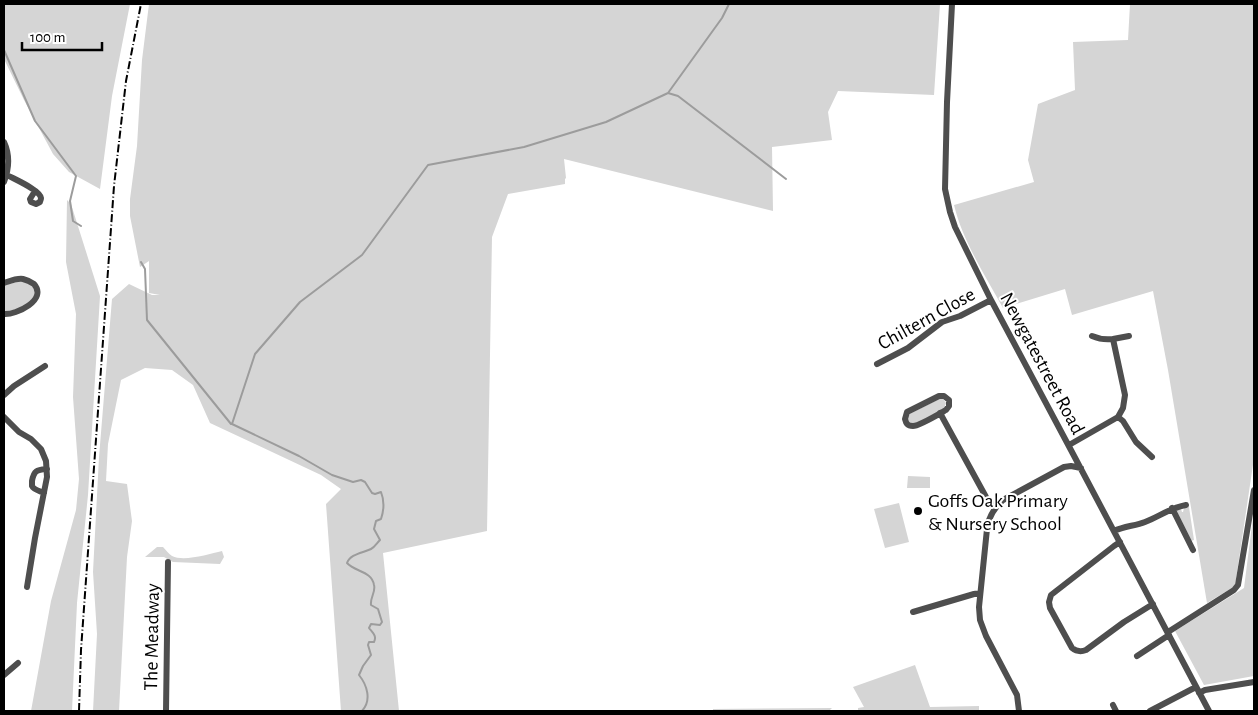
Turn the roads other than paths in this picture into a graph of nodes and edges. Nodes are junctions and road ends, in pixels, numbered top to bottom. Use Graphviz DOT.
graph roads {
  1 [pos="952,4"];
  2 [pos="4,142"];
  3 [pos="5,179"];
  4 [pos="35,191"];
  5 [pos="4,283"];
  6 [pos="990,300"];
  7 [pos="4,314"];
  8 [pos="1092,336"];
  9 [pos="1129,336"];
  10 [pos="1113,339"];
  11 [pos="877,364"];
  12 [pos="45,366"];
  13 [pos="4,395"];
  14 [pos="940,413"];
  15 [pos="1118,416"];
  16 [pos="4,417"];
  17 [pos="1070,448"];
  18 [pos="1152,457"];
  19 [pos="1066,466"];
  20 [pos="1081,468"];
  21 [pos="47,469"];
  22 [pos="1254,490"];
  23 [pos="44,493"];
  24 [pos="1186,505"];
  25 [pos="996,506"];
  26 [pos="1172,508"];
  27 [pos="1114,531"];
  28 [pos="1120,542"];
  29 [pos="1192,550"];
  30 [pos="168,562"];
  31 [pos="27,587"];
  32 [pos="980,593"];
  33 [pos="1153,604"];
  34 [pos="913,612"];
  35 [pos="1169,633"];
  36 [pos="1137,656"];
  37 [pos="18,663"];
  38 [pos="4,675"];
  39 [pos="1254,682"];
  40 [pos="1198,690"];
  41 [pos="166,711"];
  42 [pos="1019,711"];
  43 [pos="1150,711"];
  44 [pos="1209,711"];
  1 -- 6 [label="street, Newgatestreet Road"];
  2 -- 3 [label="street"];
  3 -- 4 [label="street"];
  5 -- 7 [label="street"];
  6 -- 11 [label="street, Chiltern Close"];
  6 -- 17 [label="street, Newgatestreet Road"];
  8 -- 10 [label="street"];
  9 -- 10 [label="street"];
  10 -- 15 [label="street"];
  12 -- 13 [label="street"];
  14 -- 14 [label="street"];
  14 -- 25 [label="street"];
  15 -- 17 [label="street"];
  15 -- 18 [label="street"];
  16 -- 21 [label="street"];
  17 -- 19 [label="street"];
  17 -- 20 [label="street, Newgatestreet Road"];
  19 -- 20 [label="street"];
  19 -- 25 [label="street"];
  20 -- 27 [label="street, Newgatestreet Road"];
  21 -- 23 [label="street"];
  21 -- 23 [label="street"];
  22 -- 35 [label="street"];
  23 -- 31 [label="street"];
  24 -- 26 [label="street"];
  25 -- 32 [label="street"];
  26 -- 27 [label="street"];
  26 -- 29 [label="street"];
  27 -- 28 [label="street, Newgatestreet Road"];
  28 -- 33 [label="street, Newgatestreet Road"];
  28 -- 33 [label="street"];
  30 -- 41 [label="street, The Meadway"];
  32 -- 34 [label="street"];
  32 -- 42 [label="street"];
  33 -- 35 [label="street, Newgatestreet Road"];
  35 -- 36 [label="street"];
  35 -- 40 [label="street, Newgatestreet Road"];
  37 -- 38 [label="street"];
  39 -- 40 [label="street"];
  40 -- 43 [label="street"];
  40 -- 44 [label="street, Newgatestreet Road"];
}
